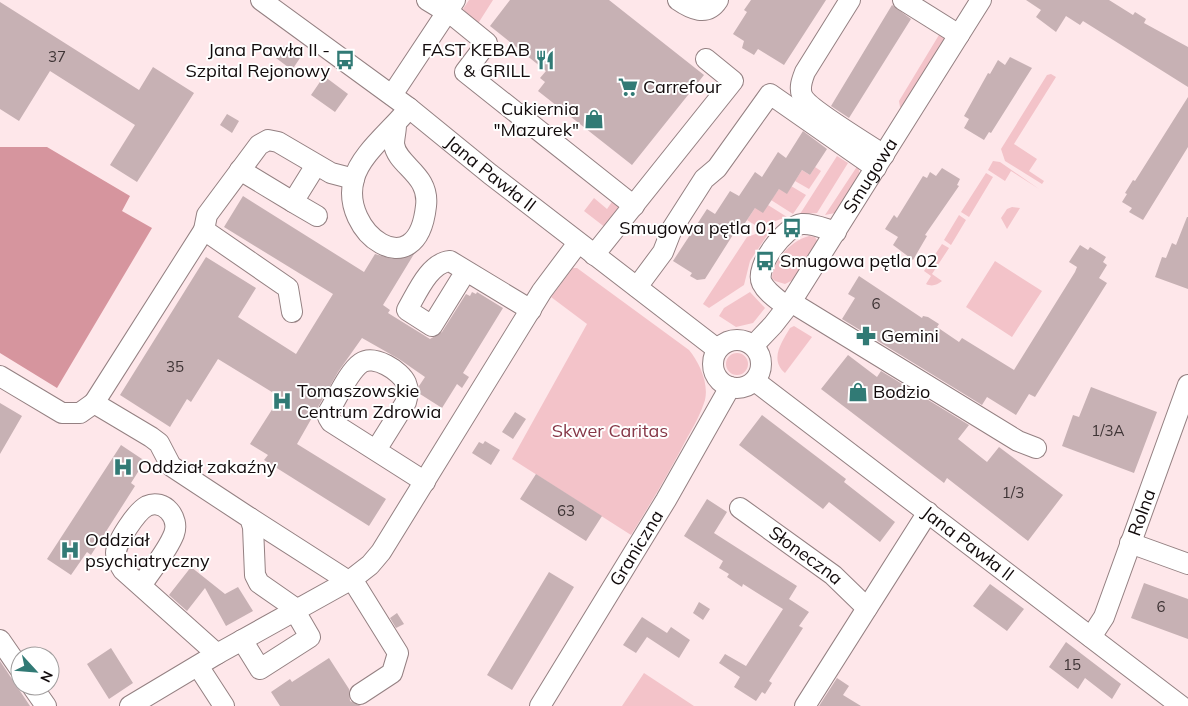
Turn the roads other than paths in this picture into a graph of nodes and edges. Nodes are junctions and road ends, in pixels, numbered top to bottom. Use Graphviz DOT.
graph roads {
  1 [pos="261,0"];
  2 [pos="428,0"];
  3 [pos="678,0"];
  4 [pos="718,0"];
  5 [pos="850,0"];
  6 [pos="902,0"];
  7 [pos="981,0"];
  8 [pos="281,6"];
  9 [pos="451,6"];
  10 [pos="959,35"];
  11 [pos="706,59"];
  12 [pos="392,95"];
  13 [pos="409,108"];
  14 [pos="396,125"];
  15 [pos="880,162"];
  16 [pos="316,165"];
  17 [pos="240,170"];
  18 [pos="354,179"];
  19 [pos="293,202"];
  20 [pos="634,206"];
  21 [pos="317,216"];
  22 [pos="204,230"];
  23 [pos="836,232"];
  24 [pos="586,249"];
  25 [pos="466,271"];
  26 [pos="637,287"];
  27 [pos="789,304"];
  28 [pos="531,310"];
  29 [pos="292,312"];
  30 [pos="754,345"];
  31 [pos="717,350"];
  32 [pos="0,376"];
  33 [pos="755,381"];
  34 [pos="1188,385"];
  35 [pos="730,387"];
  36 [pos="94,403"];
  37 [pos="1036,448"];
  38 [pos="376,450"];
  39 [pos="425,482"];
  40 [pos="740,508"];
  41 [pos="928,512"];
  42 [pos="250,518"];
  43 [pos="1130,543"];
  44 [pos="1188,564"];
  45 [pos="348,580"];
  46 [pos="141,586"];
  47 [pos="867,608"];
  48 [pos="295,611"];
  49 [pos="1091,637"];
  50 [pos="0,640"];
  51 [pos="242,640"];
  52 [pos="10,654"];
  53 [pos="217,654"];
  54 [pos="198,666"];
  55 [pos="360,694"];
  56 [pos="130,706"];
  57 [pos="224,706"];
  58 [pos="540,706"];
  59 [pos="805,706"];
  60 [pos="1181,706"];
  1 -- 8 [label="street, Jana Pawła II"];
  2 -- 9 [label="street"];
  3 -- 4 [label="street"];
  5 -- 15 [label="street"];
  6 -- 10 [label="street"];
  7 -- 10 [label="street, Smugowa"];
  8 -- 12 [label="street, Jana Pawła II"];
  9 -- 12 [label="street"];
  9 -- 20 [label="street"];
  10 -- 15 [label="street, Smugowa"];
  11 -- 20 [label="street"];
  12 -- 13 [label="street, Jana Pawła II"];
  13 -- 14 [label="street"];
  13 -- 24 [label="street, Jana Pawła II"];
  14 -- 18 [label="street"];
  14 -- 18 [label="street"];
  15 -- 23 [label="street, Smugowa"];
  15 -- 26 [label="street"];
  16 -- 17 [label="street"];
  16 -- 18 [label="street"];
  16 -- 19 [label="street"];
  17 -- 19 [label="street"];
  17 -- 22 [label="street"];
  19 -- 21 [label="street"];
  20 -- 24 [label="street"];
  22 -- 29 [label="street"];
  22 -- 36 [label="street"];
  23 -- 27 [label="street, Smugowa"];
  23 -- 27 [label="street"];
  24 -- 26 [label="street, Jana Pawła II"];
  24 -- 28 [label="street"];
  25 -- 28 [label="street"];
  26 -- 31 [label="street, Jana Pawła II"];
  27 -- 30 [label="street, Smugowa"];
  27 -- 37 [label="street"];
  28 -- 39 [label="street"];
  30 -- 31 [label="street"];
  30 -- 33 [label="street"];
  31 -- 35 [label="street"];
  32 -- 36 [label="street"];
  33 -- 35 [label="street"];
  33 -- 41 [label="street, Jana Pawła II"];
  34 -- 43 [label="street, Rolna"];
  35 -- 58 [label="street, Graniczna"];
  36 -- 42 [label="street"];
  38 -- 38 [label="street"];
  38 -- 39 [label="street"];
  39 -- 45 [label="street"];
  40 -- 47 [label="street, Słoneczna"];
  41 -- 47 [label="street"];
  41 -- 49 [label="street, Jana Pawła II"];
  42 -- 45 [label="street"];
  42 -- 48 [label="street"];
  43 -- 44 [label="street"];
  43 -- 49 [label="street, Rolna"];
  45 -- 48 [label="street"];
  45 -- 55 [label="street"];
  46 -- 53 [label="street"];
  47 -- 59 [label="street"];
  48 -- 51 [label="street"];
  48 -- 51 [label="street"];
  49 -- 60 [label="street, Jana Pawła II"];
  50 -- 52 [label="street"];
  51 -- 53 [label="street"];
  53 -- 54 [label="street"];
  54 -- 56 [label="street"];
  54 -- 57 [label="street"];
}
